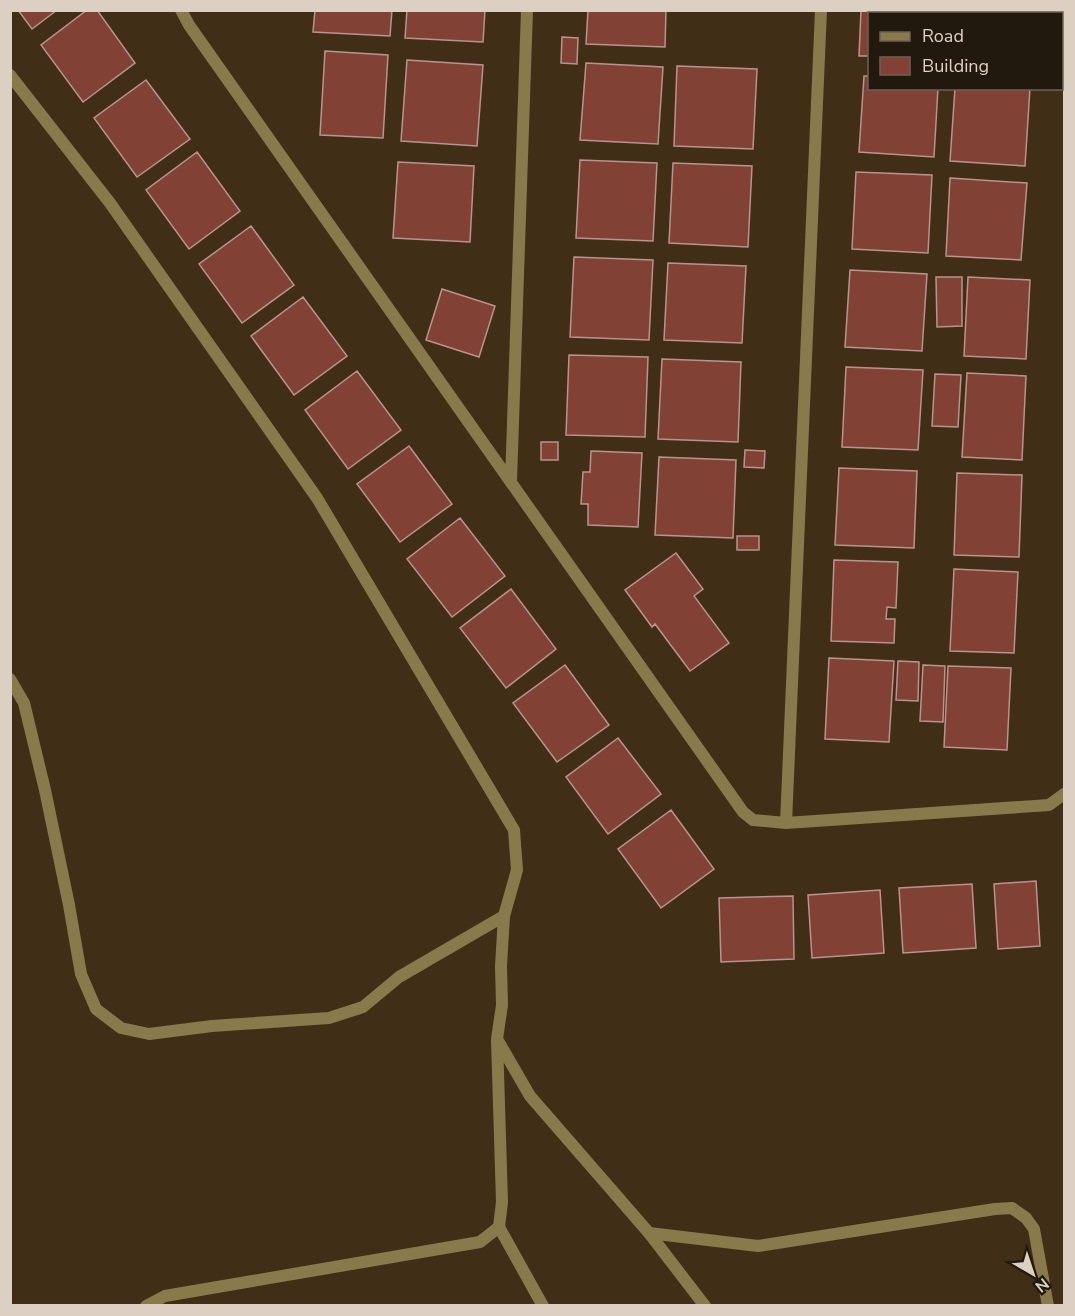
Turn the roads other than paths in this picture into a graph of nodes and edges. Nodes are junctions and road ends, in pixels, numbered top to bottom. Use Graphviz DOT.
graph roads {
  1 [pos="181,10"];
  2 [pos="527,10"];
  3 [pos="821,10"];
  4 [pos="10,75"];
  5 [pos="511,481"];
  6 [pos="10,679"];
  7 [pos="1065,794"];
  8 [pos="786,823"];
  9 [pos="504,916"];
  10 [pos="497,1039"];
  11 [pos="499,1227"];
  12 [pos="649,1233"];
  13 [pos="146,1305"];
  14 [pos="543,1305"];
  15 [pos="705,1305"];
  16 [pos="1047,1305"];
  1 -- 5 [label="street"];
  2 -- 5 [label="street"];
  3 -- 8 [label="street"];
  4 -- 9 [label="street"];
  5 -- 8 [label="street"];
  6 -- 9 [label="street"];
  7 -- 8 [label="street"];
  9 -- 10 [label="street"];
  10 -- 11 [label="street"];
  10 -- 12 [label="street"];
  11 -- 13 [label="street"];
  11 -- 14 [label="street"];
  12 -- 15 [label="street"];
  12 -- 16 [label="street"];
}
